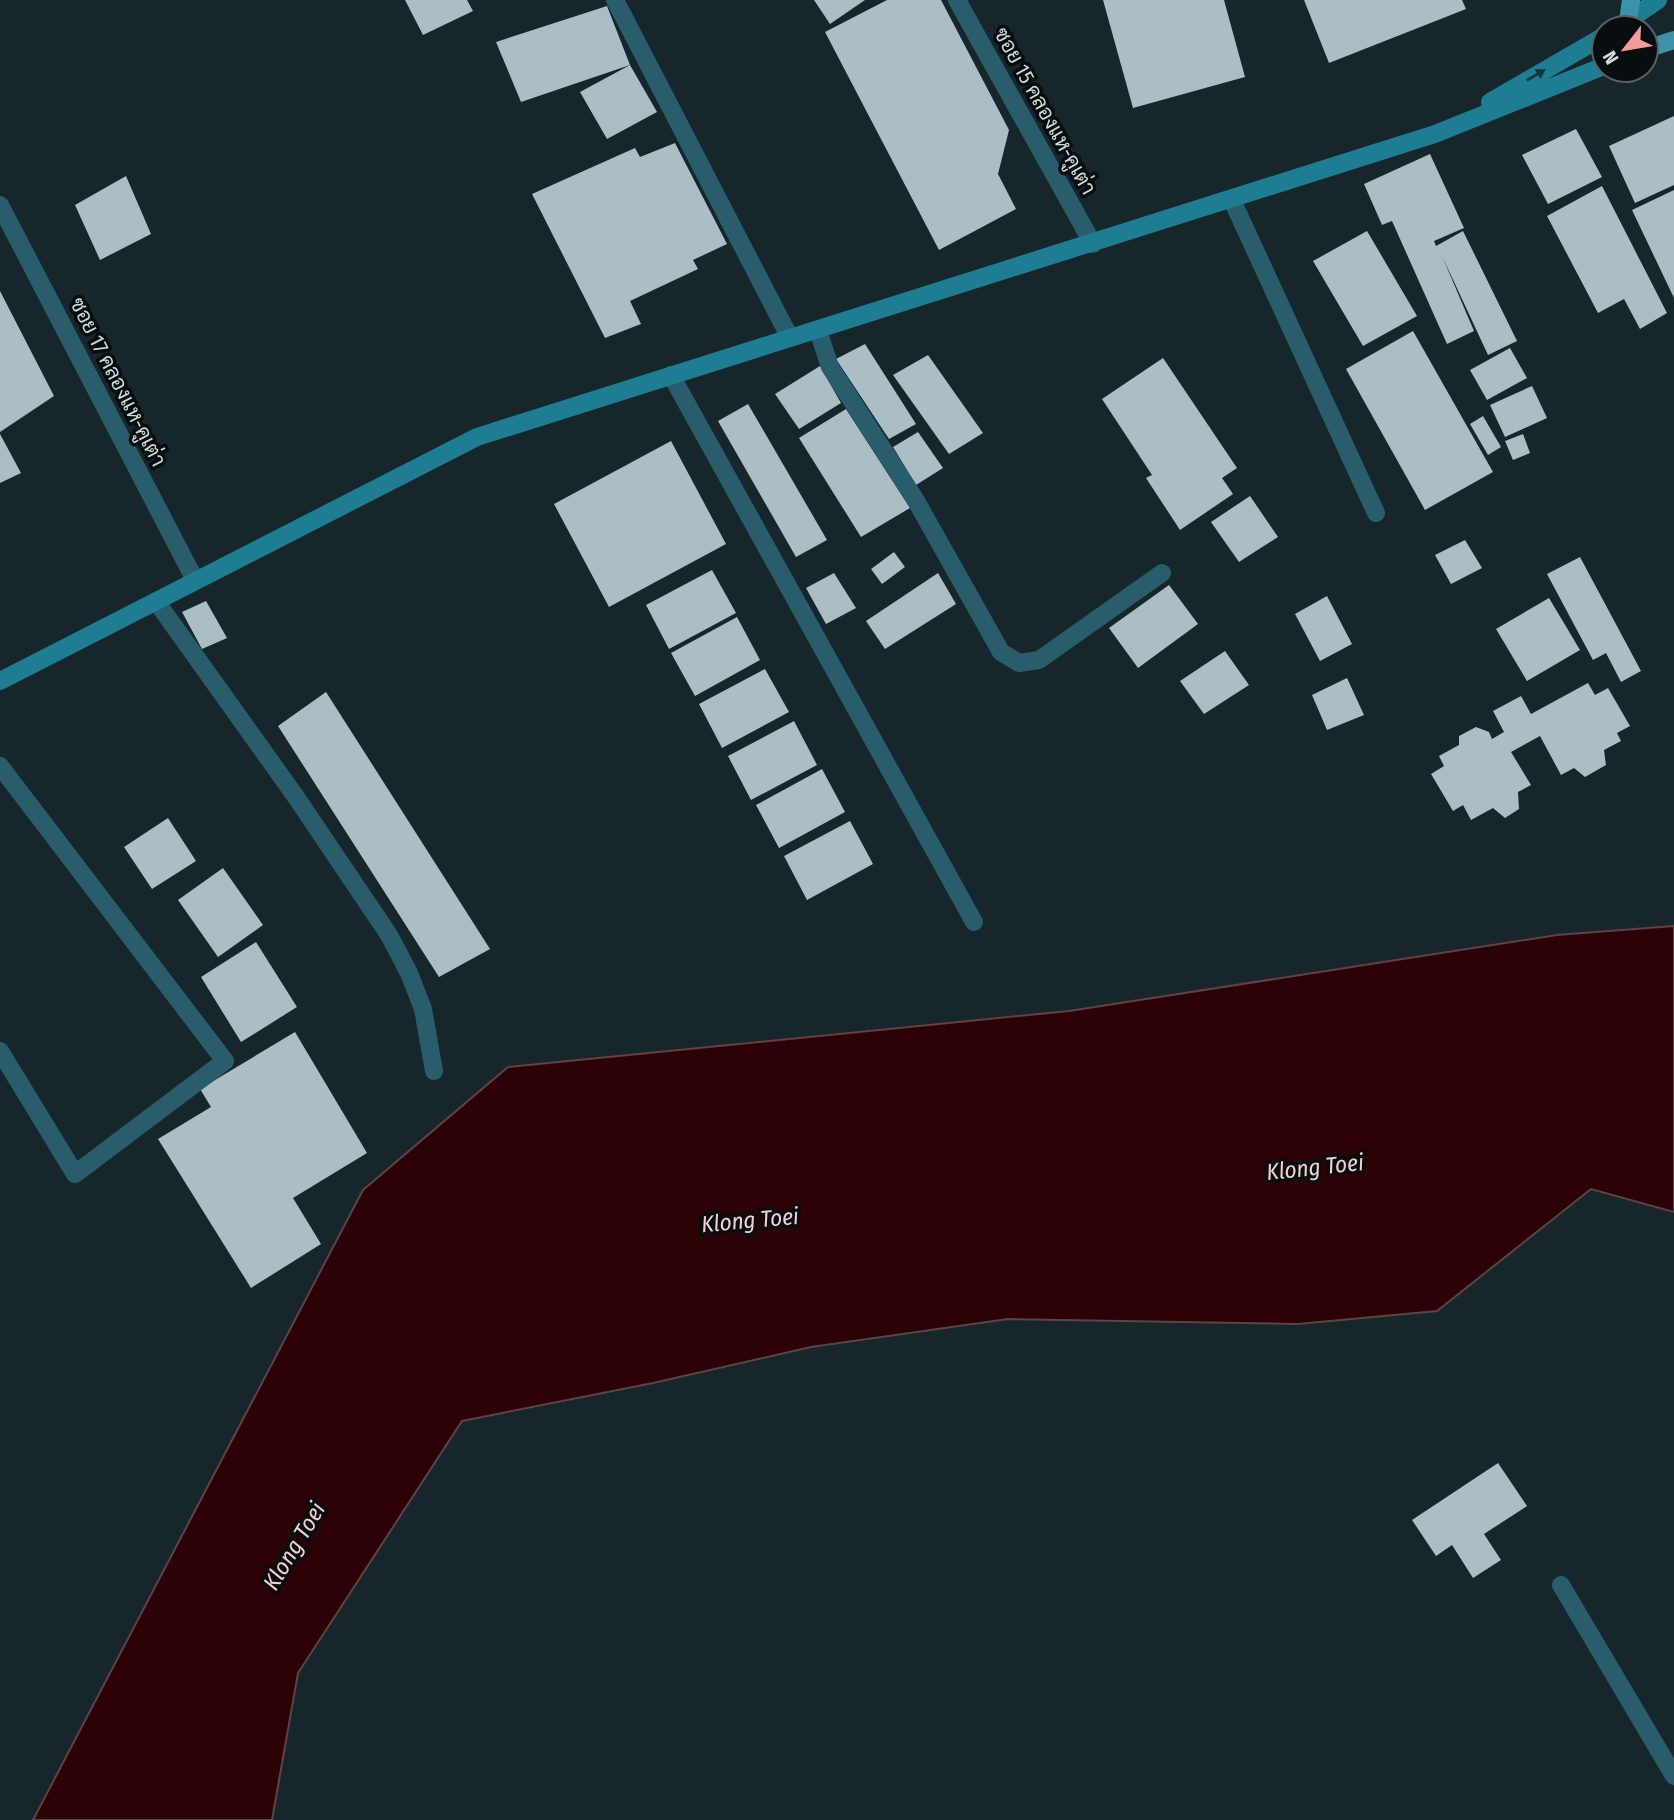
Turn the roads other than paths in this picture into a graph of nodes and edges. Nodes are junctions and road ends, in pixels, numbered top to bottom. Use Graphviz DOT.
graph roads {
  1 [pos="615,0"];
  2 [pos="957,0"];
  3 [pos="1658,0"];
  4 [pos="1638,14"];
  5 [pos="1590,44"];
  6 [pos="1590,72"];
  7 [pos="1435,134"];
  8 [pos="1232,200"];
  9 [pos="0,205"];
  10 [pos="1093,244"];
  11 [pos="818,330"];
  12 [pos="790,338"];
  13 [pos="671,375"];
  14 [pos="1376,513"];
  15 [pos="1162,573"];
  16 [pos="195,580"];
  17 [pos="156,601"];
  18 [pos="0,681"];
  19 [pos="0,766"];
  20 [pos="974,922"];
  21 [pos="0,1051"];
  22 [pos="434,1071"];
  23 [pos="1562,1585"];
  24 [pos="1674,1776"];
  1 -- 12 [label="street"];
  2 -- 10 [label="street, ซอย 15 คลองแห-คูเต่า"];
  3 -- 4 [label="street"];
  7 -- 5 [label="street, one-way"];
  6 -- 7 [label="street"];
  7 -- 8 [label="street"];
  8 -- 10 [label="street"];
  8 -- 14 [label="street"];
  9 -- 16 [label="street, ซอย 17 คลองแห-คูเต่า"];
  10 -- 11 [label="street"];
  11 -- 12 [label="street"];
  11 -- 15 [label="street"];
  12 -- 13 [label="street"];
  13 -- 16 [label="street"];
  13 -- 20 [label="street"];
  16 -- 17 [label="street"];
  17 -- 18 [label="street"];
  17 -- 22 [label="street"];
  19 -- 21 [label="street"];
  23 -- 24 [label="street"];
}
